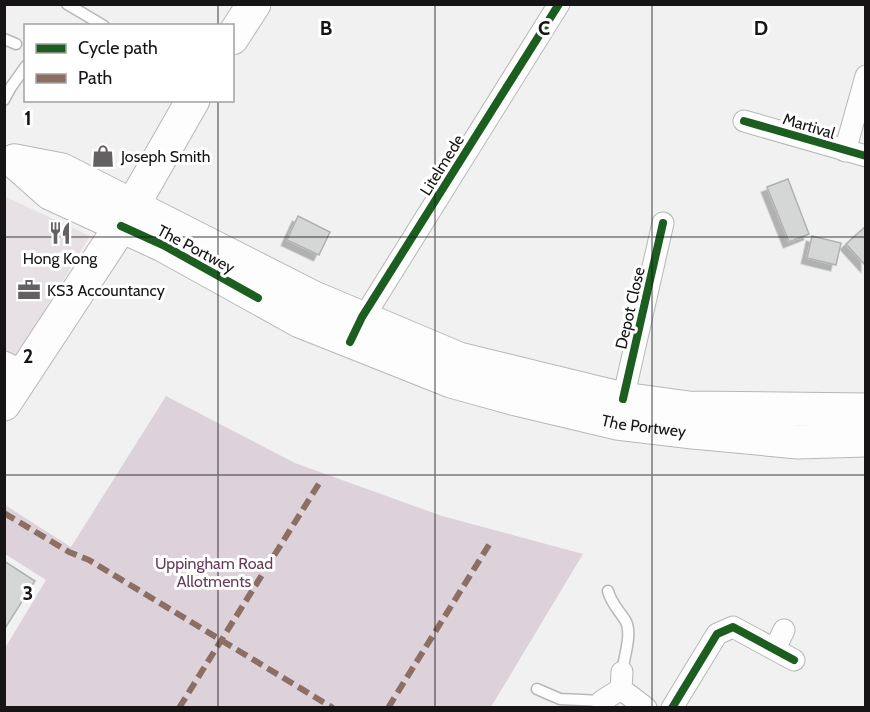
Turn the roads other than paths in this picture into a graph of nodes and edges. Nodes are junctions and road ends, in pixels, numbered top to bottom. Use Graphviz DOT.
graph roads {
  1 [pos="68,4"];
  2 [pos="559,4"];
  3 [pos="252,5"];
  4 [pos="101,24"];
  5 [pos="234,35"];
  6 [pos="4,39"];
  7 [pos="16,44"];
  8 [pos="24,69"];
  9 [pos="866,76"];
  10 [pos="4,100"];
  11 [pos="192,102"];
  12 [pos="744,121"];
  13 [pos="855,154"];
  14 [pos="9,160"];
  15 [pos="126,215"];
  16 [pos="663,223"];
  17 [pos="356,330"];
  18 [pos="15,367"];
  19 [pos="623,399"];
  20 [pos="4,404"];
  21 [pos="802,409"];
  22 [pos="866,410"];
  23 [pos="866,440"];
  24 [pos="798,442"];
  25 [pos="608,591"];
  26 [pos="784,630"];
  27 [pos="775,649"];
  28 [pos="794,660"];
  29 [pos="622,680"];
  30 [pos="537,689"];
  31 [pos="602,701"];
  32 [pos="645,708"];
  33 [pos="672,708"];
  1 -- 4 [label="lane"];
  2 -- 17 [label="street, Litelmede"];
  3 -- 5 [label="main road"];
  6 -- 7 [label="lane"];
  8 -- 10 [label="lane"];
  9 -- 13 [label="street, Martival"];
  11 -- 15 [label="main road"];
  12 -- 13 [label="street, Martival"];
  14 -- 15 [label="main road, The Portwey"];
  15 -- 17 [label="main road, The Portwey"];
  15 -- 18 [label="main road"];
  16 -- 19 [label="street, Depot Close"];
  17 -- 19 [label="main road, The Portwey"];
  17 -- 24 [label="main road, The Portwey"];
  18 -- 20 [label="main road"];
  19 -- 21 [label="main road, The Portwey"];
  21 -- 22 [label="main road, The Portwey"];
  21 -- 24 [label="street"];
  23 -- 24 [label="main road, The Portwey"];
  25 -- 29 [label="lane"];
  26 -- 27 [label="street"];
  27 -- 28 [label="street"];
  27 -- 33 [label="street"];
  29 -- 31 [label="street"];
  29 -- 32 [label="street"];
  30 -- 31 [label="lane"];
}
